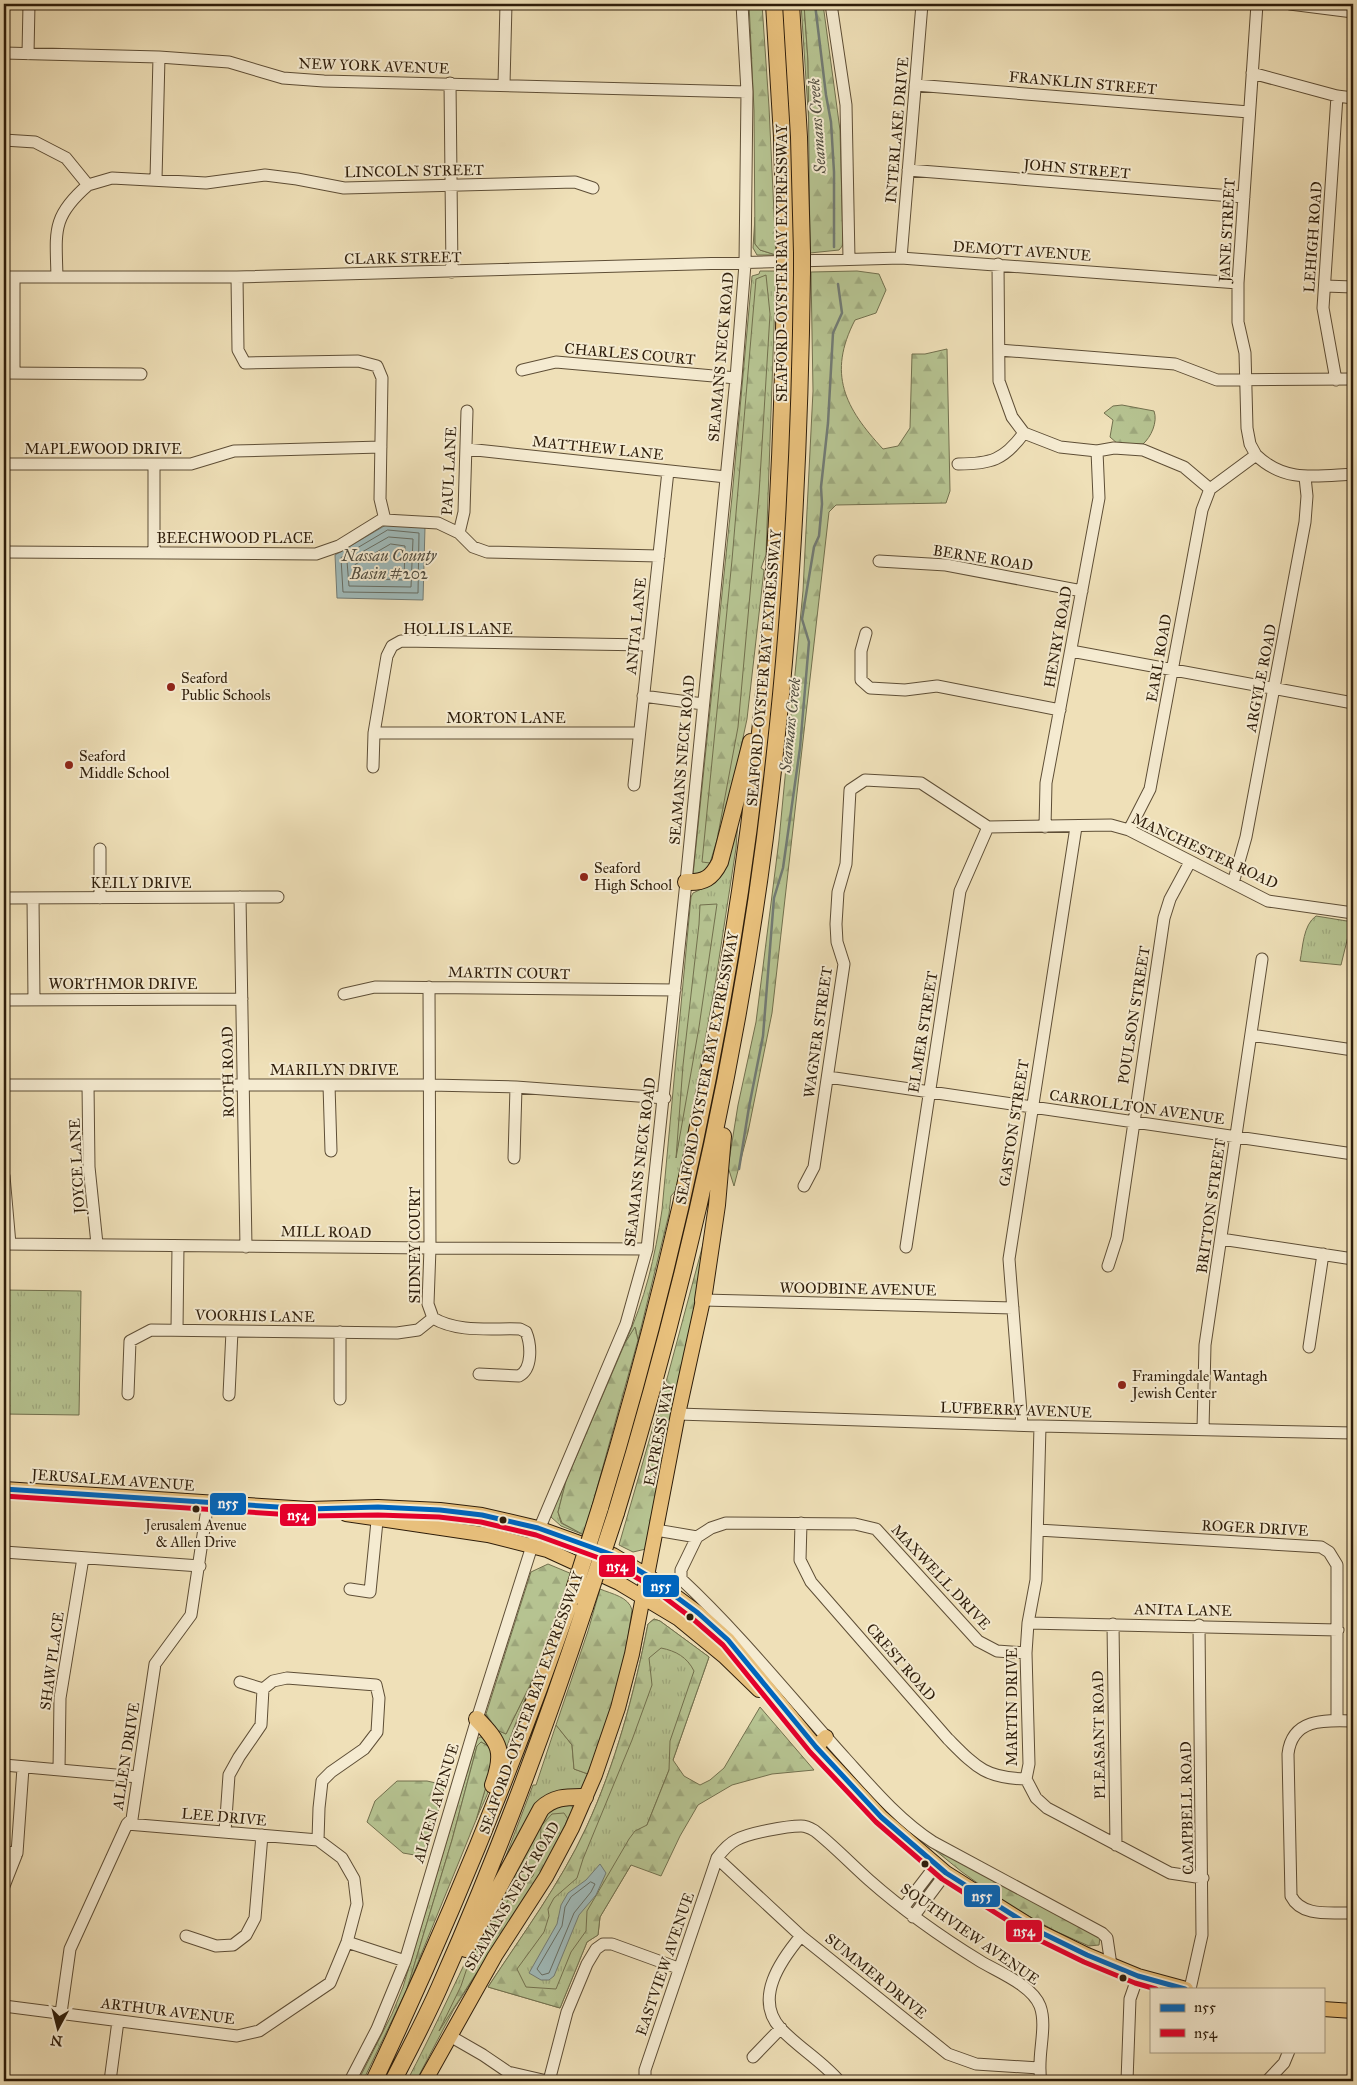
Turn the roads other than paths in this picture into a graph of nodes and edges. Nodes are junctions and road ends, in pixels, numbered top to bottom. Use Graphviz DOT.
graph roads {
  1 [pos="29,4"];
  2 [pos="506,4"];
  3 [pos="742,4"];
  4 [pos="774,4"];
  5 [pos="791,4"];
  6 [pos="831,4"];
  7 [pos="922,4"];
  8 [pos="1256,4"];
  9 [pos="1290,4"];
  10 [pos="1353,12"];
  11 [pos="4,53"];
  12 [pos="28,54"];
  13 [pos="159,57"];
  14 [pos="1252,73"];
  15 [pos="450,83"];
  16 [pos="504,84"];
  17 [pos="915,84"];
  18 [pos="747,92"];
  19 [pos="1337,96"];
  20 [pos="1353,98"];
  21 [pos="1249,112"];
  22 [pos="4,140"];
  23 [pos="908,170"];
  24 [pos="156,179"];
  25 [pos="88,185"];
  26 [pos="450,185"];
  27 [pos="593,188"];
  28 [pos="1244,197"];
  29 [pos="849,258"];
  30 [pos="901,258"];
  31 [pos="803,262"];
  32 [pos="745,264"];
  33 [pos="998,264"];
  34 [pos="452,272"];
  35 [pos="9,277"];
  36 [pos="237,277"];
  37 [pos="57,278"];
  38 [pos="1238,283"];
  39 [pos="1325,286"];
  40 [pos="1353,287"];
  41 [pos="999,350"];
  42 [pos="522,370"];
  43 [pos="9,373"];
  44 [pos="141,374"];
  45 [pos="736,378"];
  46 [pos="1353,379"];
  47 [pos="1336,380"];
  48 [pos="1246,381"];
  49 [pos="467,411"];
  50 [pos="1024,433"];
  51 [pos="381,447"];
  52 [pos="467,449"];
  53 [pos="1097,451"];
  54 [pos="1256,455"];
  55 [pos="4,464"];
  56 [pos="958,464"];
  57 [pos="154,465"];
  58 [pos="668,471"];
  59 [pos="1353,474"];
  60 [pos="726,477"];
  61 [pos="1305,477"];
  62 [pos="1210,489"];
  63 [pos="385,520"];
  64 [pos="459,533"];
  65 [pos="4,552"];
  66 [pos="154,553"];
  67 [pos="659,556"];
  68 [pos="879,561"];
  69 [pos="1082,591"];
  70 [pos="866,634"];
  71 [pos="648,645"];
  72 [pos="1071,650"];
  73 [pos="1172,669"];
  74 [pos="765,681"];
  75 [pos="1274,688"];
  76 [pos="643,696"];
  77 [pos="1353,702"];
  78 [pos="703,704"];
  79 [pos="1060,710"];
  80 [pos="374,733"];
  81 [pos="639,734"];
  82 [pos="373,767"];
  83 [pos="634,785"];
  84 [pos="988,827"];
  85 [pos="1045,827"];
  86 [pos="1076,827"];
  87 [pos="1129,830"];
  88 [pos="100,849"];
  89 [pos="1190,862"];
  90 [pos="686,882"];
  91 [pos="1233,883"];
  92 [pos="240,897"];
  93 [pos="278,897"];
  94 [pos="4,898"];
  95 [pos="33,898"];
  96 [pos="100,898"];
  97 [pos="1353,913"];
  98 [pos="1262,959"];
  99 [pos="429,987"];
  100 [pos="675,990"];
  101 [pos="344,994"];
  102 [pos="242,999"];
  103 [pos="4,1000"];
  104 [pos="34,1000"];
  105 [pos="736,1023"];
  106 [pos="1251,1035"];
  107 [pos="1353,1050"];
  108 [pos="828,1077"];
  109 [pos="4,1085"];
  110 [pos="88,1085"];
  111 [pos="243,1085"];
  112 [pos="329,1085"];
  113 [pos="430,1085"];
  114 [pos="516,1087"];
  115 [pos="930,1091"];
  116 [pos="665,1098"];
  117 [pos="1032,1107"];
  118 [pos="1134,1122"];
  119 [pos="1236,1137"];
  120 [pos="330,1151"];
  121 [pos="1353,1154"];
  122 [pos="514,1158"];
  123 [pos="4,1176"];
  124 [pos="804,1186"];
  125 [pos="1221,1239"];
  126 [pos="7,1244"];
  127 [pos="97,1244"];
  128 [pos="178,1246"];
  129 [pos="906,1246"];
  130 [pos="246,1247"];
  131 [pos="430,1248"];
  132 [pos="647,1249"];
  133 [pos="1323,1254"];
  134 [pos="1353,1259"];
  135 [pos="1108,1266"];
  136 [pos="704,1300"];
  137 [pos="1013,1308"];
  138 [pos="433,1318"];
  139 [pos="177,1330"];
  140 [pos="232,1331"];
  141 [pos="340,1332"];
  142 [pos="1309,1347"];
  143 [pos="479,1374"];
  144 [pos="128,1394"];
  145 [pos="229,1395"];
  146 [pos="340,1398"];
  147 [pos="678,1414"];
  148 [pos="1022,1425"];
  149 [pos="1040,1426"];
  150 [pos="1203,1429"];
  151 [pos="1353,1433"];
  152 [pos="4,1489"];
  153 [pos="208,1502"];
  154 [pos="378,1513"];
  155 [pos="801,1523"];
  156 [pos="538,1528"];
  157 [pos="656,1530"];
  158 [pos="1038,1530"];
  159 [pos="696,1536"];
  160 [pos="532,1546"];
  161 [pos="4,1552"];
  162 [pos="83,1558"];
  163 [pos="200,1566"];
  164 [pos="648,1576"];
  165 [pos="350,1589"];
  166 [pos="644,1597"];
  167 [pos="578,1603"];
  168 [pos="1028,1623"];
  169 [pos="1113,1624"];
  170 [pos="1199,1626"];
  171 [pos="1338,1630"];
  172 [pos="731,1637"];
  173 [pos="1026,1653"];
  174 [pos="240,1682"];
  175 [pos="263,1689"];
  176 [pos="477,1719"];
  177 [pos="1337,1721"];
  178 [pos="1353,1721"];
  179 [pos="803,1732"];
  180 [pos="821,1742"];
  181 [pos="4,1765"];
  182 [pos="23,1768"];
  183 [pos="60,1770"];
  184 [pos="138,1777"];
  185 [pos="1026,1779"];
  186 [pos="585,1797"];
  187 [pos="127,1824"];
  188 [pos="225,1832"];
  189 [pos="262,1835"];
  190 [pos="318,1840"];
  191 [pos="1116,1845"];
  192 [pos="4,1852"];
  193 [pos="16,1853"];
  194 [pos="717,1858"];
  195 [pos="941,1869"];
  196 [pos="1203,1878"];
  197 [pos="4,1886"];
  198 [pos="455,1902"];
  199 [pos="903,1908"];
  200 [pos="1353,1913"];
  201 [pos="913,1916"];
  202 [pos="186,1936"];
  203 [pos="802,1936"];
  204 [pos="347,1942"];
  205 [pos="405,1960"];
  206 [pos="1111,1965"];
  207 [pos="678,1968"];
  208 [pos="1138,1976"];
  209 [pos="440,1988"];
  210 [pos="1182,1988"];
  211 [pos="1190,1988"];
  212 [pos="4,2006"];
  213 [pos="1324,2010"];
  214 [pos="1353,2011"];
  215 [pos="61,2013"];
  216 [pos="118,2021"];
  217 [pos="781,2028"];
  218 [pos="450,2036"];
  219 [pos="1289,2052"];
  220 [pos="753,2057"];
  221 [pos="1039,2068"];
  222 [pos="110,2081"];
  223 [pos="350,2081"];
  224 [pos="374,2081"];
  225 [pos="393,2081"];
  226 [pos="425,2081"];
  227 [pos="548,2081"];
  228 [pos="644,2081"];
  229 [pos="839,2081"];
  230 [pos="1042,2081"];
  231 [pos="1126,2081"];
  232 [pos="1267,2081"];
  1 -- 12 [label="street"];
  2 -- 16 [label="street"];
  3 -- 18 [label="street, SEAMANS NECK ROAD"];
  4 -- 74 [label="highway, SEAFORD-OYSTER BAY EXPRESSWAY, bridge"];
  5 -- 31 [label="highway, SEAFORD-OYSTER BAY EXPRESSWAY"];
  6 -- 29 [label="street"];
  7 -- 17 [label="street, INTERLAKE DRIVE"];
  8 -- 14 [label="street, JANE STREET"];
  9 -- 10 [label="street"];
  11 -- 12 [label="street, NEW YORK AVENUE"];
  12 -- 13 [label="street, NEW YORK AVENUE"];
  13 -- 15 [label="street, NEW YORK AVENUE"];
  13 -- 24 [label="street"];
  14 -- 19 [label="street"];
  14 -- 21 [label="street, JANE STREET"];
  15 -- 16 [label="street, NEW YORK AVENUE"];
  15 -- 26 [label="street"];
  16 -- 18 [label="street, NEW YORK AVENUE"];
  17 -- 21 [label="street, FRANKLIN STREET"];
  17 -- 23 [label="street, INTERLAKE DRIVE"];
  18 -- 32 [label="street, SEAMANS NECK ROAD"];
  19 -- 20 [label="street"];
  19 -- 39 [label="street, LEHIGH ROAD"];
  21 -- 28 [label="street, JANE STREET"];
  22 -- 25 [label="street"];
  23 -- 28 [label="street, JOHN STREET"];
  23 -- 30 [label="street, INTERLAKE DRIVE"];
  24 -- 25 [label="street, LINCOLN STREET"];
  24 -- 26 [label="street, LINCOLN STREET"];
  25 -- 37 [label="street, LINCOLN STREET"];
  26 -- 27 [label="street, LINCOLN STREET"];
  26 -- 34 [label="street"];
  28 -- 38 [label="street, JANE STREET"];
  29 -- 30 [label="street, DEMOTT AVENUE"];
  29 -- 31 [label="street, DEMOTT AVENUE"];
  30 -- 33 [label="street, DEMOTT AVENUE"];
  31 -- 32 [label="street, CLARK STREET"];
  31 -- 105 [label="highway, SEAFORD-OYSTER BAY EXPRESSWAY"];
  32 -- 34 [label="street, CLARK STREET"];
  32 -- 45 [label="street, SEAMANS NECK ROAD"];
  33 -- 38 [label="street, DEMOTT AVENUE"];
  33 -- 41 [label="street"];
  34 -- 36 [label="street, CLARK STREET"];
  35 -- 37 [label="street, CLARK STREET"];
  35 -- 43 [label="street"];
  36 -- 37 [label="street, CLARK STREET"];
  36 -- 51 [label="street"];
  38 -- 48 [label="street, JANE STREET"];
  39 -- 40 [label="street"];
  39 -- 47 [label="street, LEHIGH ROAD"];
  41 -- 48 [label="street"];
  41 -- 50 [label="street"];
  42 -- 45 [label="street, CHARLES COURT"];
  43 -- 44 [label="street"];
  45 -- 60 [label="street, SEAMANS NECK ROAD"];
  46 -- 47 [label="street"];
  47 -- 48 [label="street"];
  48 -- 54 [label="street, JANE STREET"];
  49 -- 52 [label="street, PAUL LANE"];
  50 -- 53 [label="street"];
  50 -- 56 [label="street"];
  51 -- 57 [label="street, MAPLEWOOD DRIVE"];
  51 -- 63 [label="street"];
  52 -- 58 [label="street, MATTHEW LANE"];
  52 -- 64 [label="street, PAUL LANE"];
  53 -- 62 [label="street"];
  53 -- 69 [label="street, HENRY ROAD"];
  54 -- 61 [label="street"];
  54 -- 62 [label="street"];
  55 -- 57 [label="street, MAPLEWOOD DRIVE"];
  57 -- 66 [label="street"];
  58 -- 60 [label="street, MATTHEW LANE"];
  58 -- 67 [label="street, ANITA LANE"];
  59 -- 61 [label="street"];
  60 -- 78 [label="street, SEAMANS NECK ROAD"];
  61 -- 75 [label="street, ARGYLE ROAD"];
  62 -- 73 [label="street, EARL ROAD"];
  63 -- 64 [label="street"];
  63 -- 66 [label="street, BEECHWOOD PLACE"];
  64 -- 67 [label="street"];
  65 -- 66 [label="street, BEECHWOOD PLACE"];
  67 -- 71 [label="street, ANITA LANE"];
  68 -- 69 [label="street, BERNE ROAD"];
  69 -- 72 [label="street, HENRY ROAD"];
  70 -- 79 [label="street"];
  71 -- 76 [label="street, ANITA LANE"];
  71 -- 80 [label="street, HOLLIS LANE"];
  72 -- 73 [label="street"];
  72 -- 79 [label="street, HENRY ROAD"];
  73 -- 75 [label="street"];
  73 -- 87 [label="street, EARL ROAD"];
  74 -- 90 [label="highway"];
  74 -- 167 [label="highway, SEAFORD-OYSTER BAY EXPRESSWAY, bridge"];
  75 -- 77 [label="street"];
  75 -- 91 [label="street, ARGYLE ROAD"];
  76 -- 78 [label="street"];
  76 -- 81 [label="street, ANITA LANE"];
  78 -- 90 [label="street, SEAMANS NECK ROAD"];
  79 -- 85 [label="street, HENRY ROAD"];
  80 -- 81 [label="street, MORTON LANE"];
  80 -- 82 [label="street, HOLLIS LANE"];
  81 -- 83 [label="street, ANITA LANE"];
  84 -- 85 [label="street, MANCHESTER ROAD"];
  84 -- 108 [label="street, WAGNER STREET"];
  84 -- 115 [label="street, ELMER STREET"];
  85 -- 86 [label="street, MANCHESTER ROAD"];
  86 -- 87 [label="street, MANCHESTER ROAD"];
  86 -- 117 [label="street, GASTON STREET"];
  87 -- 89 [label="street, MANCHESTER ROAD"];
  88 -- 96 [label="street"];
  89 -- 91 [label="street, MANCHESTER ROAD"];
  89 -- 118 [label="street, POULSON STREET"];
  90 -- 100 [label="street, SEAMANS NECK ROAD"];
  91 -- 97 [label="street, MANCHESTER ROAD"];
  92 -- 93 [label="street, KEILY DRIVE"];
  92 -- 96 [label="street, KEILY DRIVE"];
  92 -- 102 [label="street, ROTH ROAD"];
  94 -- 95 [label="street, KEILY DRIVE"];
  95 -- 96 [label="street, KEILY DRIVE"];
  95 -- 104 [label="street"];
  98 -- 106 [label="street, BRITTON STREET"];
  99 -- 100 [label="street, MARTIN COURT"];
  99 -- 101 [label="street, MARTIN COURT"];
  99 -- 113 [label="street, SIDNEY COURT"];
  100 -- 116 [label="street, SEAMANS NECK ROAD"];
  102 -- 104 [label="street, WORTHMOR DRIVE"];
  102 -- 111 [label="street, ROTH ROAD"];
  103 -- 104 [label="street, WORTHMOR DRIVE"];
  105 -- 136 [label="highway"];
  105 -- 167 [label="highway, SEAFORD-OYSTER BAY EXPRESSWAY, bridge"];
  106 -- 107 [label="street"];
  106 -- 119 [label="street, BRITTON STREET"];
  108 -- 115 [label="street, CARROLLTON AVENUE"];
  108 -- 124 [label="street, WAGNER STREET"];
  109 -- 110 [label="street, MARILYN DRIVE"];
  110 -- 111 [label="street, MARILYN DRIVE"];
  110 -- 127 [label="street, JOYCE LANE"];
  111 -- 112 [label="street, MARILYN DRIVE"];
  111 -- 130 [label="street, ROTH ROAD"];
  112 -- 113 [label="street, MARILYN DRIVE"];
  112 -- 120 [label="street"];
  113 -- 114 [label="street, MARILYN DRIVE"];
  113 -- 131 [label="street, SIDNEY COURT"];
  114 -- 116 [label="street, MARILYN DRIVE"];
  114 -- 122 [label="street"];
  115 -- 117 [label="street, CARROLLTON AVENUE"];
  115 -- 129 [label="street, ELMER STREET"];
  116 -- 132 [label="street, SEAMANS NECK ROAD"];
  117 -- 118 [label="street, CARROLLTON AVENUE"];
  117 -- 137 [label="street, GASTON STREET"];
  118 -- 119 [label="street, CARROLLTON AVENUE"];
  118 -- 135 [label="street, POULSON STREET"];
  119 -- 121 [label="street, CARROLLTON AVENUE"];
  119 -- 125 [label="street, BRITTON STREET"];
  123 -- 126 [label="street"];
  125 -- 133 [label="street"];
  125 -- 150 [label="street, BRITTON STREET"];
  126 -- 127 [label="street, MILL ROAD"];
  127 -- 128 [label="street, MILL ROAD"];
  128 -- 130 [label="street, MILL ROAD"];
  128 -- 139 [label="street"];
  130 -- 131 [label="street, MILL ROAD"];
  131 -- 132 [label="street, MILL ROAD"];
  131 -- 138 [label="street, SIDNEY COURT"];
  132 -- 156 [label="street, SEAMANS NECK ROAD"];
  133 -- 134 [label="street"];
  133 -- 142 [label="street"];
  136 -- 137 [label="street, WOODBINE AVENUE"];
  136 -- 147 [label="main road, EXPRESS WAY"];
  137 -- 148 [label="street, GASTON STREET"];
  138 -- 141 [label="street, VOORHIS LANE"];
  138 -- 143 [label="street, SIDNEY COURT"];
  139 -- 140 [label="street, VOORHIS LANE"];
  139 -- 144 [label="street, VOORHIS LANE"];
  140 -- 141 [label="street, VOORHIS LANE"];
  140 -- 145 [label="street"];
  141 -- 146 [label="street"];
  147 -- 148 [label="street, LUFBERRY AVENUE"];
  147 -- 157 [label="main road, EXPRESS WAY"];
  148 -- 149 [label="street, LUFBERRY AVENUE"];
  149 -- 150 [label="street, LUFBERRY AVENUE"];
  149 -- 158 [label="street, MARTIN DRIVE"];
  150 -- 151 [label="street, LUFBERRY AVENUE"];
  152 -- 153 [label="main road, JERUSALEM AVENUE"];
  153 -- 154 [label="main road, JERUSALEM AVENUE"];
  153 -- 163 [label="street, ALLEN DRIVE"];
  154 -- 156 [label="main road, JERUSALEM AVENUE"];
  154 -- 160 [label="main road, JERUSALEM AVENUE"];
  154 -- 165 [label="street"];
  155 -- 159 [label="street, MAXWELL DRIVE"];
  155 -- 173 [label="street, MAXWELL DRIVE"];
  155 -- 185 [label="street, CREST ROAD"];
  156 -- 160 [label="street, ALKEN AVENUE"];
  156 -- 164 [label="main road, JERUSALEM AVENUE"];
  157 -- 159 [label="street"];
  157 -- 164 [label="main road, EXPRESS WAY"];
  158 -- 168 [label="street, MARTIN DRIVE"];
  158 -- 171 [label="street, ROGER DRIVE"];
  159 -- 172 [label="street"];
  160 -- 166 [label="main road, JERUSALEM AVENUE"];
  160 -- 176 [label="street, ALKEN AVENUE"];
  161 -- 162 [label="street"];
  162 -- 163 [label="street"];
  162 -- 183 [label="street, SHAW PLACE"];
  163 -- 184 [label="street, ALLEN DRIVE"];
  164 -- 166 [label="main road, SEAMANS NECK ROAD"];
  164 -- 172 [label="main road, JERUSALEM AVENUE"];
  166 -- 179 [label="main road, JERUSALEM AVENUE"];
  166 -- 186 [label="main road, SEAMANS NECK ROAD"];
  167 -- 198 [label="highway, SEAFORD-OYSTER BAY EXPRESSWAY"];
  167 -- 209 [label="highway, SEAFORD-OYSTER BAY EXPRESSWAY"];
  168 -- 169 [label="street, ANITA LANE"];
  168 -- 173 [label="street, MARTIN DRIVE"];
  169 -- 170 [label="street, ANITA LANE"];
  169 -- 191 [label="street, PLEASANT ROAD"];
  170 -- 171 [label="street, ANITA LANE"];
  170 -- 196 [label="street, CAMPBELL ROAD"];
  171 -- 177 [label="street, ROGER DRIVE"];
  172 -- 179 [label="main road, JERUSALEM AVENUE"];
  172 -- 180 [label="street"];
  173 -- 185 [label="street, MARTIN DRIVE"];
  174 -- 175 [label="street"];
  175 -- 188 [label="street"];
  175 -- 190 [label="street"];
  176 -- 198 [label="highway"];
  176 -- 205 [label="street, ALKEN AVENUE"];
  177 -- 178 [label="street"];
  177 -- 200 [label="street"];
  179 -- 180 [label="main road, JERUSALEM AVENUE"];
  180 -- 195 [label="main road, JERUSALEM AVENUE"];
  180 -- 206 [label="street"];
  181 -- 182 [label="street"];
  182 -- 183 [label="street"];
  182 -- 193 [label="street"];
  183 -- 184 [label="street"];
  184 -- 187 [label="street, ALLEN DRIVE"];
  185 -- 191 [label="street, MARTIN DRIVE"];
  186 -- 209 [label="highway"];
  186 -- 218 [label="main road, SEAMANS NECK ROAD"];
  187 -- 188 [label="street, LEE DRIVE"];
  187 -- 215 [label="street, ALLEN DRIVE"];
  188 -- 189 [label="street, LEE DRIVE"];
  189 -- 190 [label="street, LEE DRIVE"];
  189 -- 202 [label="street"];
  190 -- 204 [label="street, ARTHUR AVENUE"];
  191 -- 196 [label="street, MARTIN DRIVE"];
  192 -- 193 [label="street"];
  193 -- 197 [label="street"];
  194 -- 199 [label="street, SOUTHVIEW AVENUE"];
  194 -- 203 [label="street, SUMMER DRIVE"];
  194 -- 207 [label="street, EASTVIEW AVENUE"];
  195 -- 199 [label="street"];
  195 -- 201 [label="street"];
  195 -- 206 [label="main road, JERUSALEM AVENUE"];
  196 -- 211 [label="street, CAMPBELL ROAD"];
  198 -- 224 [label="highway, SEAFORD-OYSTER BAY EXPRESSWAY"];
  199 -- 201 [label="street, SOUTHVIEW AVENUE"];
  201 -- 221 [label="street, SOUTHVIEW AVENUE"];
  203 -- 217 [label="street"];
  203 -- 221 [label="street, SUMMER DRIVE"];
  204 -- 205 [label="street"];
  204 -- 216 [label="street, ARTHUR AVENUE"];
  205 -- 223 [label="street, ALKEN AVENUE"];
  206 -- 208 [label="main road, JERUSALEM AVENUE"];
  207 -- 227 [label="street"];
  207 -- 228 [label="street, EASTVIEW AVENUE"];
  208 -- 210 [label="main road, JERUSALEM AVENUE"];
  208 -- 231 [label="street"];
  209 -- 225 [label="highway, SEAFORD-OYSTER BAY EXPRESSWAY"];
  212 -- 215 [label="street, ARTHUR AVENUE"];
  213 -- 214 [label="main road"];
  215 -- 216 [label="street, ARTHUR AVENUE"];
  216 -- 222 [label="street"];
  217 -- 220 [label="street"];
  217 -- 229 [label="street"];
  218 -- 226 [label="main road, SEAMANS NECK ROAD"];
  218 -- 227 [label="street"];
  219 -- 232 [label="street"];
  221 -- 230 [label="street, SOUTHVIEW AVENUE"];
}
